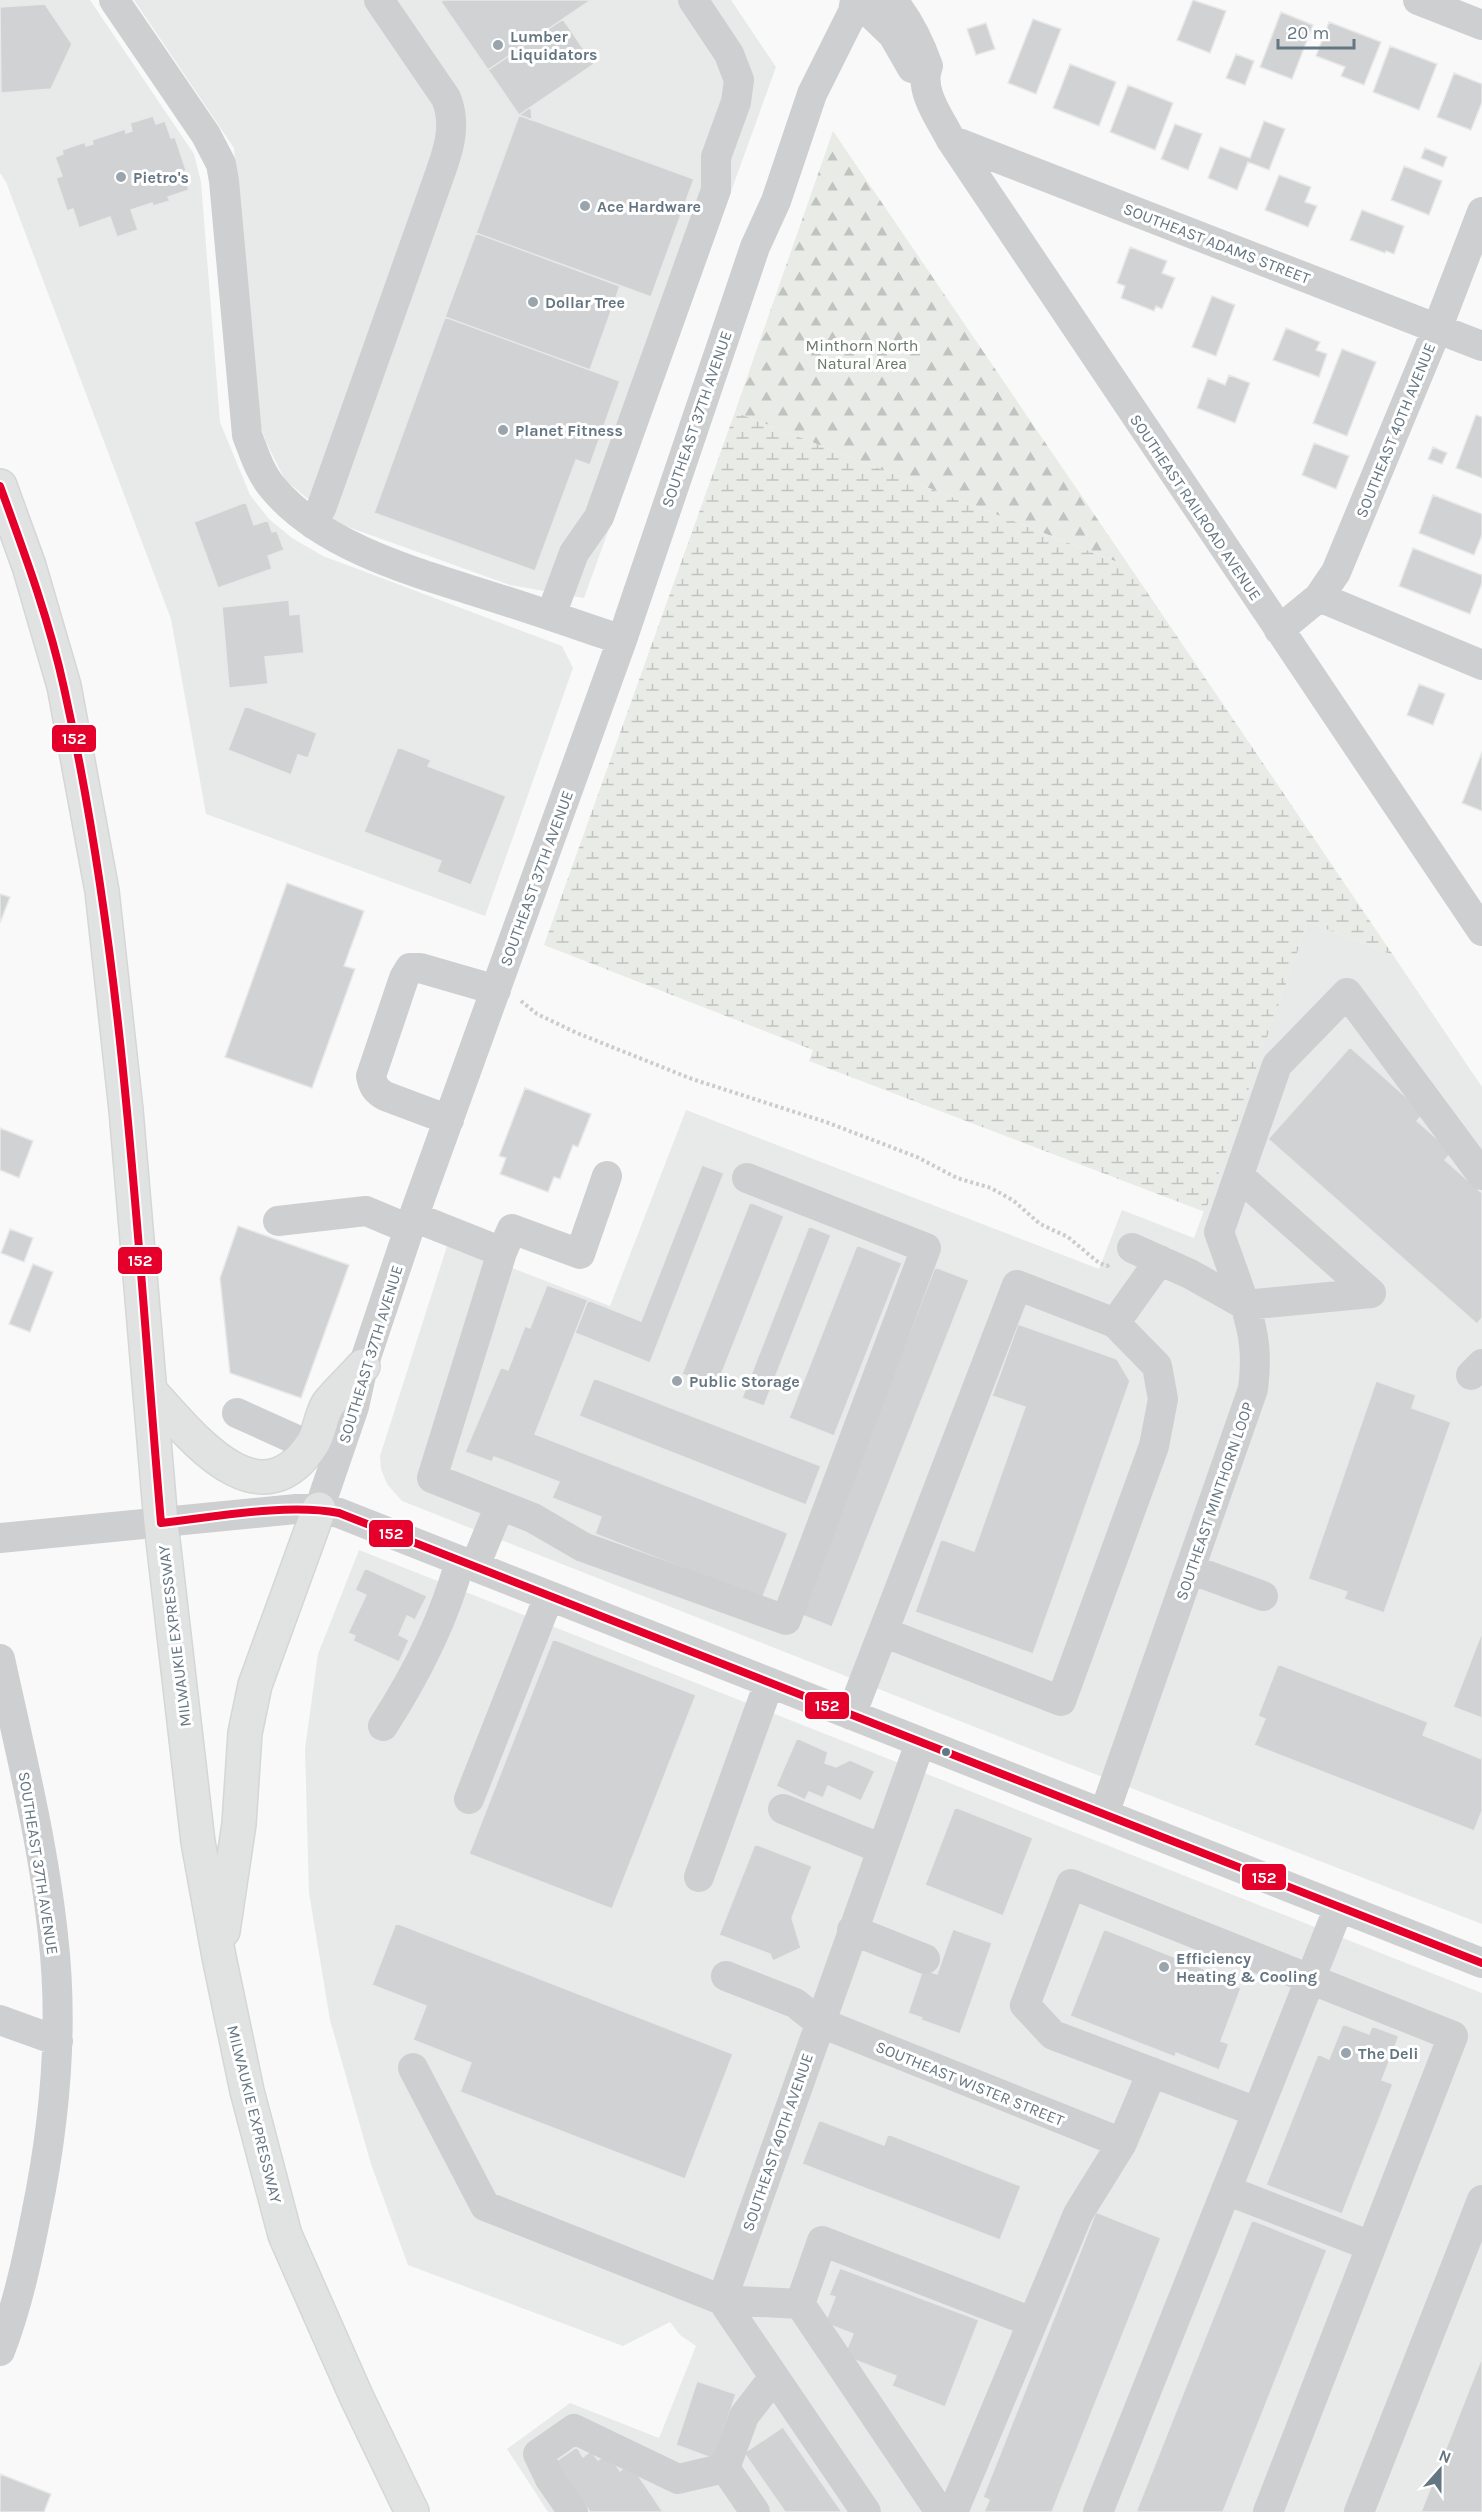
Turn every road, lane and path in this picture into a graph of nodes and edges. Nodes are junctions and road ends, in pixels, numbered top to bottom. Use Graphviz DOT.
graph roads {
  1 [pos="114,0"];
  2 [pos="379,0"];
  3 [pos="693,0"];
  4 [pos="841,0"];
  5 [pos="855,0"];
  6 [pos="861,0"];
  7 [pos="892,0"];
  8 [pos="1418,0"];
  9 [pos="1482,25"];
  10 [pos="924,76"];
  11 [pos="951,140"];
  12 [pos="1482,212"];
  13 [pos="755,247"];
  14 [pos="1437,329"];
  15 [pos="1482,346"];
  16 [pos="0,486"];
  17 [pos="313,524"];
  18 [pos="1319,597"];
  19 [pos="551,615"];
  20 [pos="1280,630"];
  21 [pos="622,640"];
  22 [pos="1482,665"];
  23 [pos="1482,931"];
  24 [pos="496,990"];
  25 [pos="449,1120"];
  26 [pos="1482,1175"];
  27 [pos="607,1176"];
  28 [pos="1239,1176"];
  29 [pos="747,1178"];
  30 [pos="278,1221"];
  31 [pos="412,1223"];
  32 [pos="1132,1248"];
  33 [pos="502,1252"];
  34 [pos="1160,1260"];
  35 [pos="1245,1305"];
  36 [pos="1115,1323"];
  37 [pos="363,1366"];
  38 [pos="150,1391"];
  39 [pos="237,1413"];
  40 [pos="310,1446"];
  41 [pos="500,1505"];
  42 [pos="318,1509"];
  43 [pos="161,1523"];
  44 [pos="0,1538"];
  45 [pos="467,1563"];
  46 [pos="1190,1569"];
  47 [pos="549,1596"];
  48 [pos="1263,1596"];
  49 [pos="883,1632"];
  50 [pos="0,1659"];
  51 [pos="769,1683"];
  52 [pos="851,1715"];
  53 [pos="383,1726"];
  54 [pos="920,1743"];
  55 [pos="470,1799"];
  56 [pos="783,1809"];
  57 [pos="1104,1814"];
  58 [pos="882,1849"];
  59 [pos="699,1877"];
  60 [pos="1339,1907"];
  61 [pos="852,1930"];
  62 [pos="219,1957"];
  63 [pos="925,1959"];
  64 [pos="1482,1963"];
  65 [pos="726,1976"];
  66 [pos="1310,1978"];
  67 [pos="0,2020"];
  68 [pos="819,2022"];
  69 [pos="58,2041"];
  70 [pos="413,2068"];
  71 [pos="1152,2072"];
  72 [pos="1257,2112"];
  73 [pos="1122,2143"];
  74 [pos="1226,2190"];
  75 [pos="1482,2200"];
  76 [pos="1371,2246"];
  77 [pos="722,2300"];
  78 [pos="800,2304"];
  79 [pos="1032,2322"];
  80 [pos="0,2351"];
  81 [pos="774,2377"];
  82 [pos="725,2468"];
  83 [pos="412,2512"];
  84 [pos="573,2512"];
  85 [pos="755,2512"];
  86 [pos="866,2512"];
  87 [pos="940,2512"];
  88 [pos="953,2512"];
  89 [pos="1098,2512"];
  90 [pos="1268,2512"];
  91 [pos="1359,2512"];
  1 -- 17 [label="street"];
  2 -- 17 [label="street"];
  3 -- 19 [label="street"];
  4 -- 13 [label="street, SOUTHEAST 37TH AVENUE"];
  5 -- 13 [label="street, SOUTHEAST 37TH AVENUE"];
  6 -- 10 [label="street, SOUTHEAST RAILROAD AVENUE"];
  7 -- 10 [label="street, SOUTHEAST RAILROAD AVENUE"];
  8 -- 9 [label="street"];
  10 -- 11 [label="street, SOUTHEAST RAILROAD AVENUE"];
  11 -- 14 [label="street, SOUTHEAST ADAMS STREET"];
  11 -- 20 [label="street, SOUTHEAST RAILROAD AVENUE"];
  12 -- 14 [label="street, SOUTHEAST 40TH AVENUE"];
  13 -- 21 [label="street, SOUTHEAST 37TH AVENUE"];
  14 -- 15 [label="street, SOUTHEAST ADAMS STREET"];
  14 -- 18 [label="street, SOUTHEAST 40TH AVENUE"];
  16 -- 38 [label="highway, MILWAUKIE EXPRESSWAY"];
  17 -- 19 [label="street"];
  18 -- 20 [label="street, SOUTHEAST 40TH AVENUE"];
  18 -- 22 [label="street"];
  19 -- 21 [label="street"];
  20 -- 23 [label="street, SOUTHEAST RAILROAD AVENUE"];
  21 -- 24 [label="street, SOUTHEAST 37TH AVENUE"];
  24 -- 25 [label="street, SOUTHEAST 37TH AVENUE"];
  24 -- 25 [label="street"];
  24 -- 32 [label="path"];
  25 -- 31 [label="street, SOUTHEAST 37TH AVENUE"];
  26 -- 28 [label="street, SOUTHEAST MINTHORN LOOP"];
  27 -- 33 [label="street"];
  28 -- 35 [label="street, SOUTHEAST MINTHORN LOOP"];
  28 -- 35 [label="street"];
  29 -- 41 [label="street"];
  30 -- 31 [label="street"];
  31 -- 33 [label="street"];
  31 -- 37 [label="street, SOUTHEAST 37TH AVENUE"];
  32 -- 34 [label="street"];
  33 -- 41 [label="street"];
  34 -- 35 [label="street"];
  34 -- 36 [label="street"];
  35 -- 46 [label="street, SOUTHEAST MINTHORN LOOP"];
  36 -- 49 [label="street"];
  36 -- 49 [label="street"];
  37 -- 40 [label="highway"];
  37 -- 42 [label="street, SOUTHEAST 37TH AVENUE"];
  38 -- 40 [label="highway"];
  38 -- 43 [label="highway, MILWAUKIE EXPRESSWAY"];
  39 -- 40 [label="street"];
  41 -- 45 [label="street"];
  42 -- 43 [label="street"];
  42 -- 45 [label="street"];
  42 -- 62 [label="highway"];
  43 -- 44 [label="street"];
  43 -- 62 [label="highway, MILWAUKIE EXPRESSWAY"];
  45 -- 47 [label="street"];
  45 -- 53 [label="street"];
  46 -- 48 [label="street"];
  46 -- 57 [label="street, SOUTHEAST MINTHORN LOOP"];
  47 -- 51 [label="street"];
  47 -- 55 [label="street"];
  49 -- 52 [label="street"];
  50 -- 69 [label="street, SOUTHEAST 37TH AVENUE"];
  51 -- 52 [label="street"];
  51 -- 59 [label="street"];
  52 -- 54 [label="street"];
  54 -- 57 [label="street"];
  54 -- 58 [label="street, SOUTHEAST 40TH AVENUE"];
  56 -- 58 [label="street"];
  57 -- 60 [label="street"];
  58 -- 61 [label="street, SOUTHEAST 40TH AVENUE"];
  60 -- 64 [label="street"];
  60 -- 66 [label="street"];
  61 -- 63 [label="street"];
  61 -- 68 [label="street, SOUTHEAST 40TH AVENUE"];
  62 -- 83 [label="highway, MILWAUKIE EXPRESSWAY"];
  65 -- 68 [label="street, SOUTHEAST WISTER STREET"];
  66 -- 71 [label="street"];
  66 -- 72 [label="street"];
  66 -- 76 [label="street"];
  67 -- 69 [label="street"];
  68 -- 73 [label="street, SOUTHEAST WISTER STREET"];
  68 -- 77 [label="street, SOUTHEAST 40TH AVENUE"];
  69 -- 80 [label="street, SOUTHEAST 37TH AVENUE"];
  70 -- 77 [label="street"];
  71 -- 72 [label="street"];
  71 -- 73 [label="street"];
  72 -- 74 [label="street"];
  73 -- 79 [label="street"];
  74 -- 76 [label="street"];
  74 -- 89 [label="street"];
  75 -- 91 [label="street"];
  76 -- 90 [label="street"];
  77 -- 78 [label="street"];
  77 -- 81 [label="street"];
  78 -- 79 [label="street"];
  78 -- 87 [label="street"];
  79 -- 88 [label="street"];
  81 -- 82 [label="street"];
  81 -- 86 [label="street"];
  82 -- 84 [label="street"];
  82 -- 85 [label="street"];
}
